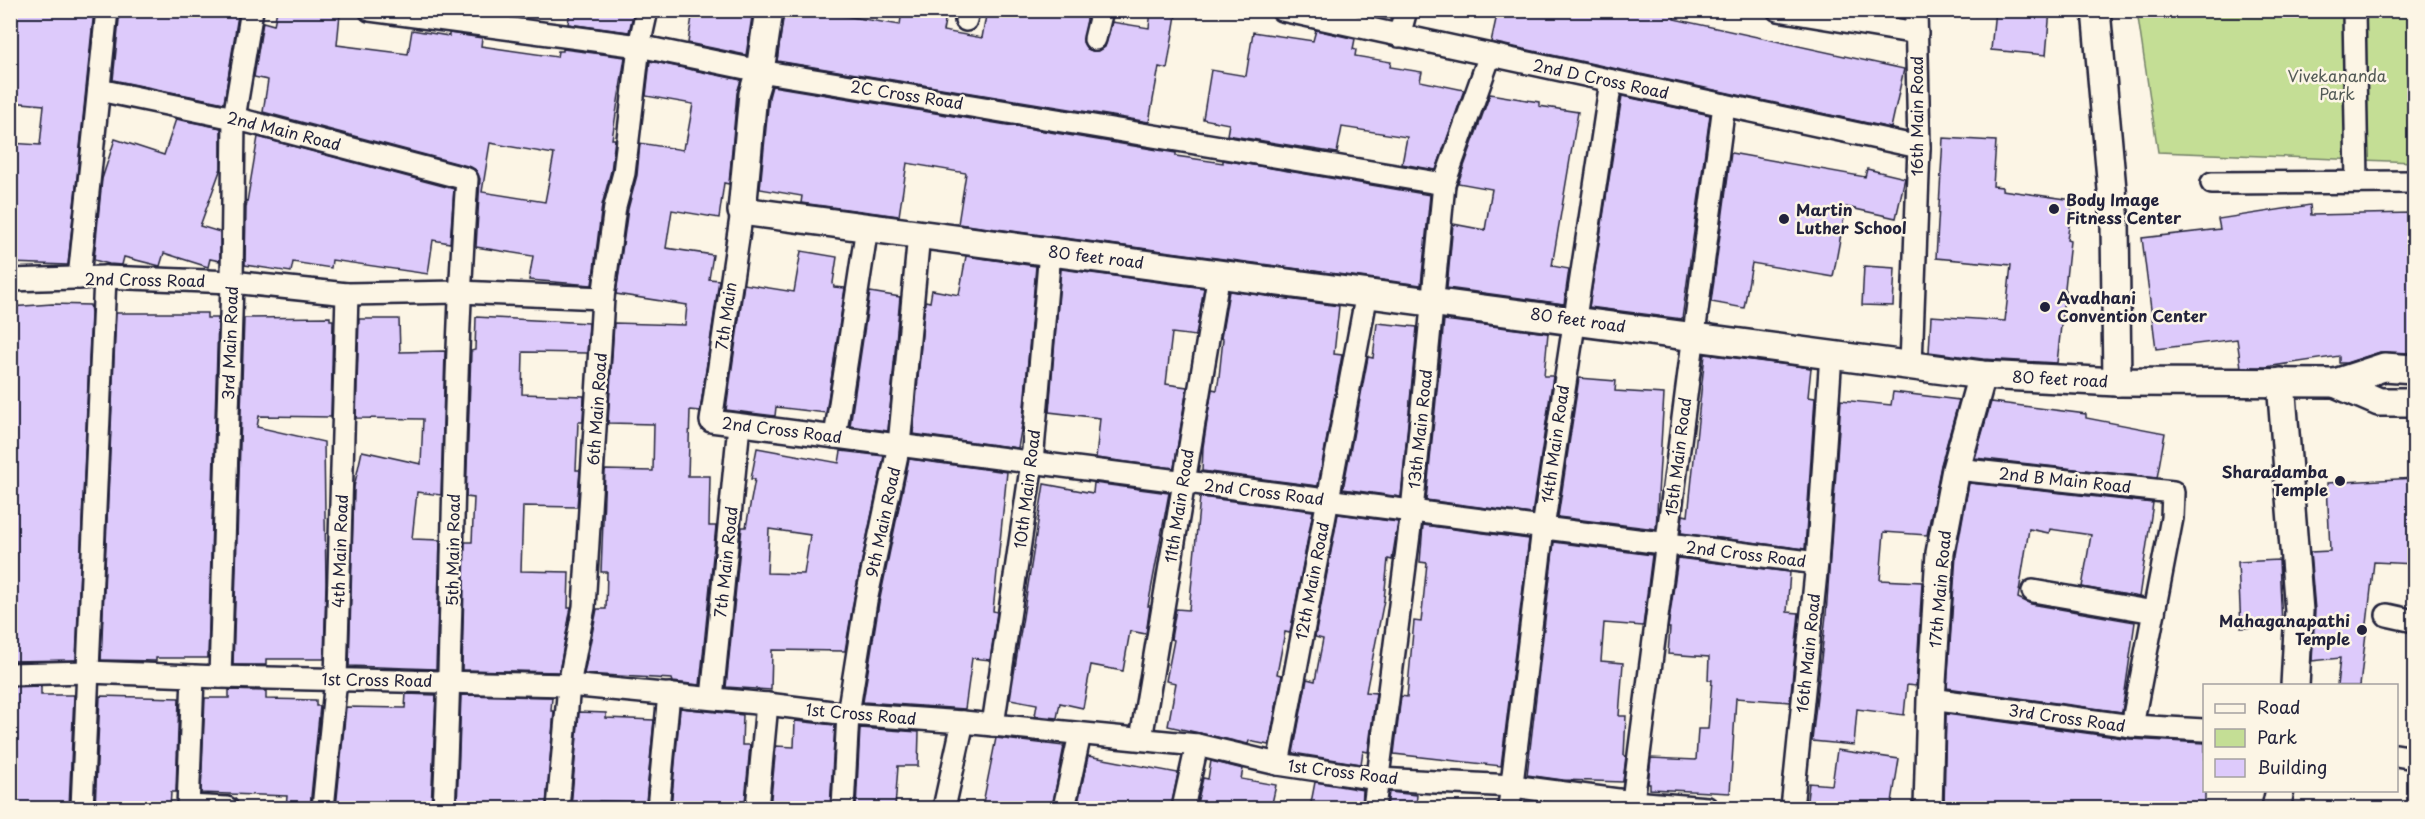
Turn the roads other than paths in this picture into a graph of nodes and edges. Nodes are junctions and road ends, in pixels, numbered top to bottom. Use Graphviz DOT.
graph roads {
  1 [pos="107,10"];
  2 [pos="252,10"];
  3 [pos="370,10"];
  4 [pos="647,10"];
  5 [pos="769,10"];
  6 [pos="1102,10"];
  7 [pos="1282,10"];
  8 [pos="1406,10"];
  9 [pos="1778,10"];
  10 [pos="1916,10"];
  11 [pos="2096,10"];
  12 [pos="2354,10"];
  13 [pos="1917,33"];
  14 [pos="1399,36"];
  15 [pos="1095,39"];
  16 [pos="639,46"];
  17 [pos="1490,55"];
  18 [pos="760,71"];
  19 [pos="1611,81"];
  20 [pos="99,90"];
  21 [pos="1724,105"];
  22 [pos="234,117"];
  23 [pos="1919,147"];
  24 [pos="467,178"];
  25 [pos="2357,182"];
  26 [pos="2415,182"];
  27 [pos="2212,183"];
  28 [pos="1444,184"];
  29 [pos="742,211"];
  30 [pos="867,227"];
  31 [pos="919,234"];
  32 [pos="1050,251"];
  33 [pos="1219,273"];
  34 [pos="105,277"];
  35 [pos="79,278"];
  36 [pos="10,280"];
  37 [pos="232,282"];
  38 [pos="459,292"];
  39 [pos="1367,292"];
  40 [pos="347,294"];
  41 [pos="603,298"];
  42 [pos="1433,301"];
  43 [pos="1573,320"];
  44 [pos="1693,336"];
  45 [pos="1831,354"];
  46 [pos="1911,365"];
  47 [pos="2415,369"];
  48 [pos="1982,375"];
  49 [pos="2117,382"];
  50 [pos="2281,382"];
  51 [pos="2335,383"];
  52 [pos="2415,402"];
  53 [pos="711,421"];
  54 [pos="739,425"];
  55 [pos="835,437"];
  56 [pos="899,445"];
  57 [pos="1032,462"];
  58 [pos="1956,469"];
  59 [pos="1183,482"];
  60 [pos="1327,500"];
  61 [pos="1412,511"];
  62 [pos="1543,528"];
  63 [pos="1667,544"];
  64 [pos="1817,562"];
  65 [pos="2033,591"];
  66 [pos="2154,612"];
  67 [pos="2387,615"];
  68 [pos="2415,621"];
  69 [pos="88,672"];
  70 [pos="10,674"];
  71 [pos="193,676"];
  72 [pos="220,677"];
  73 [pos="336,679"];
  74 [pos="450,682"];
  75 [pos="2295,684"];
  76 [pos="570,685"];
  77 [pos="669,694"];
  78 [pos="712,698"];
  79 [pos="1931,699"];
  80 [pos="767,704"];
  81 [pos="848,714"];
  82 [pos="963,722"];
  83 [pos="993,725"];
  84 [pos="2132,726"];
  85 [pos="2203,730"];
  86 [pos="1080,734"];
  87 [pos="1141,740"];
  88 [pos="1197,745"];
  89 [pos="2398,755"];
  90 [pos="2415,758"];
  91 [pos="1278,764"];
  92 [pos="1378,779"];
  93 [pos="1513,786"];
  94 [pos="2280,792"];
  95 [pos="1633,805"];
  96 [pos="188,807"];
  97 [pos="82,808"];
  98 [pos="227,808"];
  99 [pos="323,808"];
  100 [pos="444,808"];
  101 [pos="558,808"];
  102 [pos="658,808"];
  103 [pos="756,808"];
  104 [pos="843,808"];
  105 [pos="944,808"];
  106 [pos="1064,808"];
  107 [pos="1183,808"];
  108 [pos="1374,808"];
  109 [pos="1509,808"];
  110 [pos="1707,808"];
  111 [pos="1792,808"];
  112 [pos="1928,808"];
  113 [pos="2276,808"];
  1 -- 20 [label="street"];
  2 -- 22 [label="street, 3rd Main Road"];
  3 -- 16 [label="street, 2C Cross Road"];
  4 -- 16 [label="street, 6th Main Road"];
  5 -- 18 [label="street"];
  6 -- 15 [label="street"];
  7 -- 14 [label="street, 2nd D Cross Road"];
  8 -- 14 [label="street"];
  9 -- 13 [label="street"];
  10 -- 13 [label="street, 16th Main Road"];
  11 -- 49 [label="street"];
  12 -- 25 [label="street"];
  13 -- 23 [label="street, 16th Main Road"];
  14 -- 17 [label="street, 2nd D Cross Road"];
  16 -- 18 [label="street, 2C Cross Road"];
  16 -- 41 [label="street, 6th Main Road"];
  17 -- 19 [label="street, 2nd D Cross Road"];
  17 -- 28 [label="street, 13th Main Road"];
  18 -- 28 [label="street, 2C Cross Road"];
  18 -- 29 [label="street"];
  19 -- 21 [label="street, 2nd D Cross Road"];
  19 -- 43 [label="street, 14th Main Road"];
  20 -- 22 [label="street, 2nd Main Road"];
  20 -- 35 [label="street"];
  21 -- 23 [label="street, 2nd D Cross Road"];
  21 -- 44 [label="street, 15th Main Road"];
  22 -- 24 [label="street, 2nd Main Road"];
  22 -- 37 [label="street, 3rd Main Road"];
  23 -- 46 [label="street, 16th Main Road"];
  24 -- 38 [label="street, 5th Main Road"];
  25 -- 26 [label="street"];
  25 -- 27 [label="street"];
  28 -- 42 [label="street, 13th Main Road"];
  29 -- 30 [label="street, 80 feet road"];
  29 -- 53 [label="street, 7th Main"];
  30 -- 31 [label="street, 80 feet road"];
  30 -- 55 [label="street"];
  31 -- 32 [label="street, 80 feet road"];
  31 -- 56 [label="street, 9th Main Road"];
  32 -- 33 [label="street, 80 feet road"];
  32 -- 57 [label="street, 10th Main Road"];
  33 -- 39 [label="street, 80 feet road"];
  33 -- 59 [label="street, 11th Main Road"];
  34 -- 35 [label="street, 2nd Cross Road"];
  34 -- 37 [label="street, 2nd Cross Road"];
  34 -- 69 [label="street"];
  35 -- 36 [label="street, 2nd Cross Road"];
  37 -- 40 [label="street, 2nd Cross Road"];
  37 -- 72 [label="street, 3rd Main Road"];
  38 -- 40 [label="street, 2nd Cross Road"];
  38 -- 41 [label="street, 2nd Cross Road"];
  38 -- 74 [label="street, 5th Main Road"];
  39 -- 42 [label="street, 80 feet road"];
  39 -- 60 [label="street, 12th Main Road"];
  40 -- 73 [label="street, 4th Main Road"];
  41 -- 76 [label="street, 6th Main Road"];
  42 -- 43 [label="street, 80 feet road"];
  42 -- 61 [label="street, 13th Main Road"];
  43 -- 44 [label="street, 80 feet road"];
  43 -- 62 [label="street, 14th Main Road"];
  44 -- 45 [label="street, 80 feet road"];
  44 -- 63 [label="street, 15th Main Road"];
  45 -- 46 [label="street, 80 feet road"];
  45 -- 64 [label="street, 16th Main Road"];
  46 -- 48 [label="street, 80 feet road"];
  47 -- 51 [label="street, 80 feet road"];
  48 -- 49 [label="street, 80 feet road"];
  48 -- 58 [label="street, 17th Main Road"];
  49 -- 50 [label="street, 80 feet road"];
  50 -- 51 [label="street, 80 feet road"];
  50 -- 75 [label="street"];
  51 -- 52 [label="street"];
  53 -- 54 [label="street, 2nd Cross Road"];
  54 -- 55 [label="street, 2nd Cross Road"];
  54 -- 78 [label="street, 7th Main Road"];
  55 -- 56 [label="street, 2nd Cross Road"];
  56 -- 57 [label="street, 2nd Cross Road"];
  56 -- 81 [label="street, 9th Main Road"];
  57 -- 59 [label="street, 2nd Cross Road"];
  57 -- 83 [label="street, 10th Main Road"];
  58 -- 66 [label="street, 2nd B Main Road"];
  58 -- 79 [label="street, 17th Main Road"];
  59 -- 60 [label="street, 2nd Cross Road"];
  59 -- 87 [label="street, 11th Main Road"];
  60 -- 61 [label="street, 2nd Cross Road"];
  60 -- 91 [label="street, 12th Main Road"];
  61 -- 62 [label="street, 2nd Cross Road"];
  61 -- 92 [label="street, 13th Main Road"];
  62 -- 63 [label="street, 2nd Cross Road"];
  62 -- 93 [label="street, 14th Main Road"];
  63 -- 64 [label="street, 2nd Cross Road"];
  63 -- 95 [label="street, 15th Main Road"];
  64 -- 111 [label="street, 16th Main Road"];
  65 -- 66 [label="street"];
  66 -- 84 [label="street"];
  67 -- 68 [label="street"];
  69 -- 70 [label="street, 1st Cross Road"];
  69 -- 71 [label="street, 1st Cross Road"];
  69 -- 97 [label="street"];
  71 -- 72 [label="street, 1st Cross Road"];
  71 -- 96 [label="street"];
  72 -- 73 [label="street, 1st Cross Road"];
  73 -- 74 [label="street, 1st Cross Road"];
  73 -- 99 [label="street, 4th Main Road"];
  74 -- 76 [label="street, 1st Cross Road"];
  74 -- 100 [label="street, 5th Main Road"];
  76 -- 77 [label="street, 1st Cross Road"];
  76 -- 101 [label="street, 6th Main Road"];
  77 -- 78 [label="street, 1st Cross Road"];
  77 -- 102 [label="street"];
  78 -- 80 [label="street, 1st Cross Road"];
  79 -- 84 [label="street, 3rd Cross Road"];
  79 -- 112 [label="street, 17th Main Road"];
  80 -- 81 [label="street, 1st Cross Road"];
  80 -- 103 [label="street"];
  81 -- 82 [label="street, 1st Cross Road"];
  81 -- 104 [label="street, 9th Main Road"];
  82 -- 83 [label="street, 1st Cross Road"];
  82 -- 105 [label="street"];
  83 -- 86 [label="street, 1st Cross Road"];
  84 -- 85 [label="street, 3rd Cross Road"];
  86 -- 87 [label="street, 1st Cross Road"];
  86 -- 106 [label="street"];
  87 -- 88 [label="street, 1st Cross Road"];
  88 -- 91 [label="street, 1st Cross Road"];
  88 -- 107 [label="street"];
  89 -- 90 [label="street"];
  91 -- 92 [label="street, 1st Cross Road"];
  92 -- 93 [label="street, 1st Cross Road"];
  92 -- 108 [label="street, 13th Main Road"];
  93 -- 95 [label="street, 1st Cross Road"];
  93 -- 109 [label="street, 14th Main Road"];
  94 -- 113 [label="street"];
  95 -- 110 [label="street, 1st Cross Road"];
  96 -- 98 [label="street"];
}
